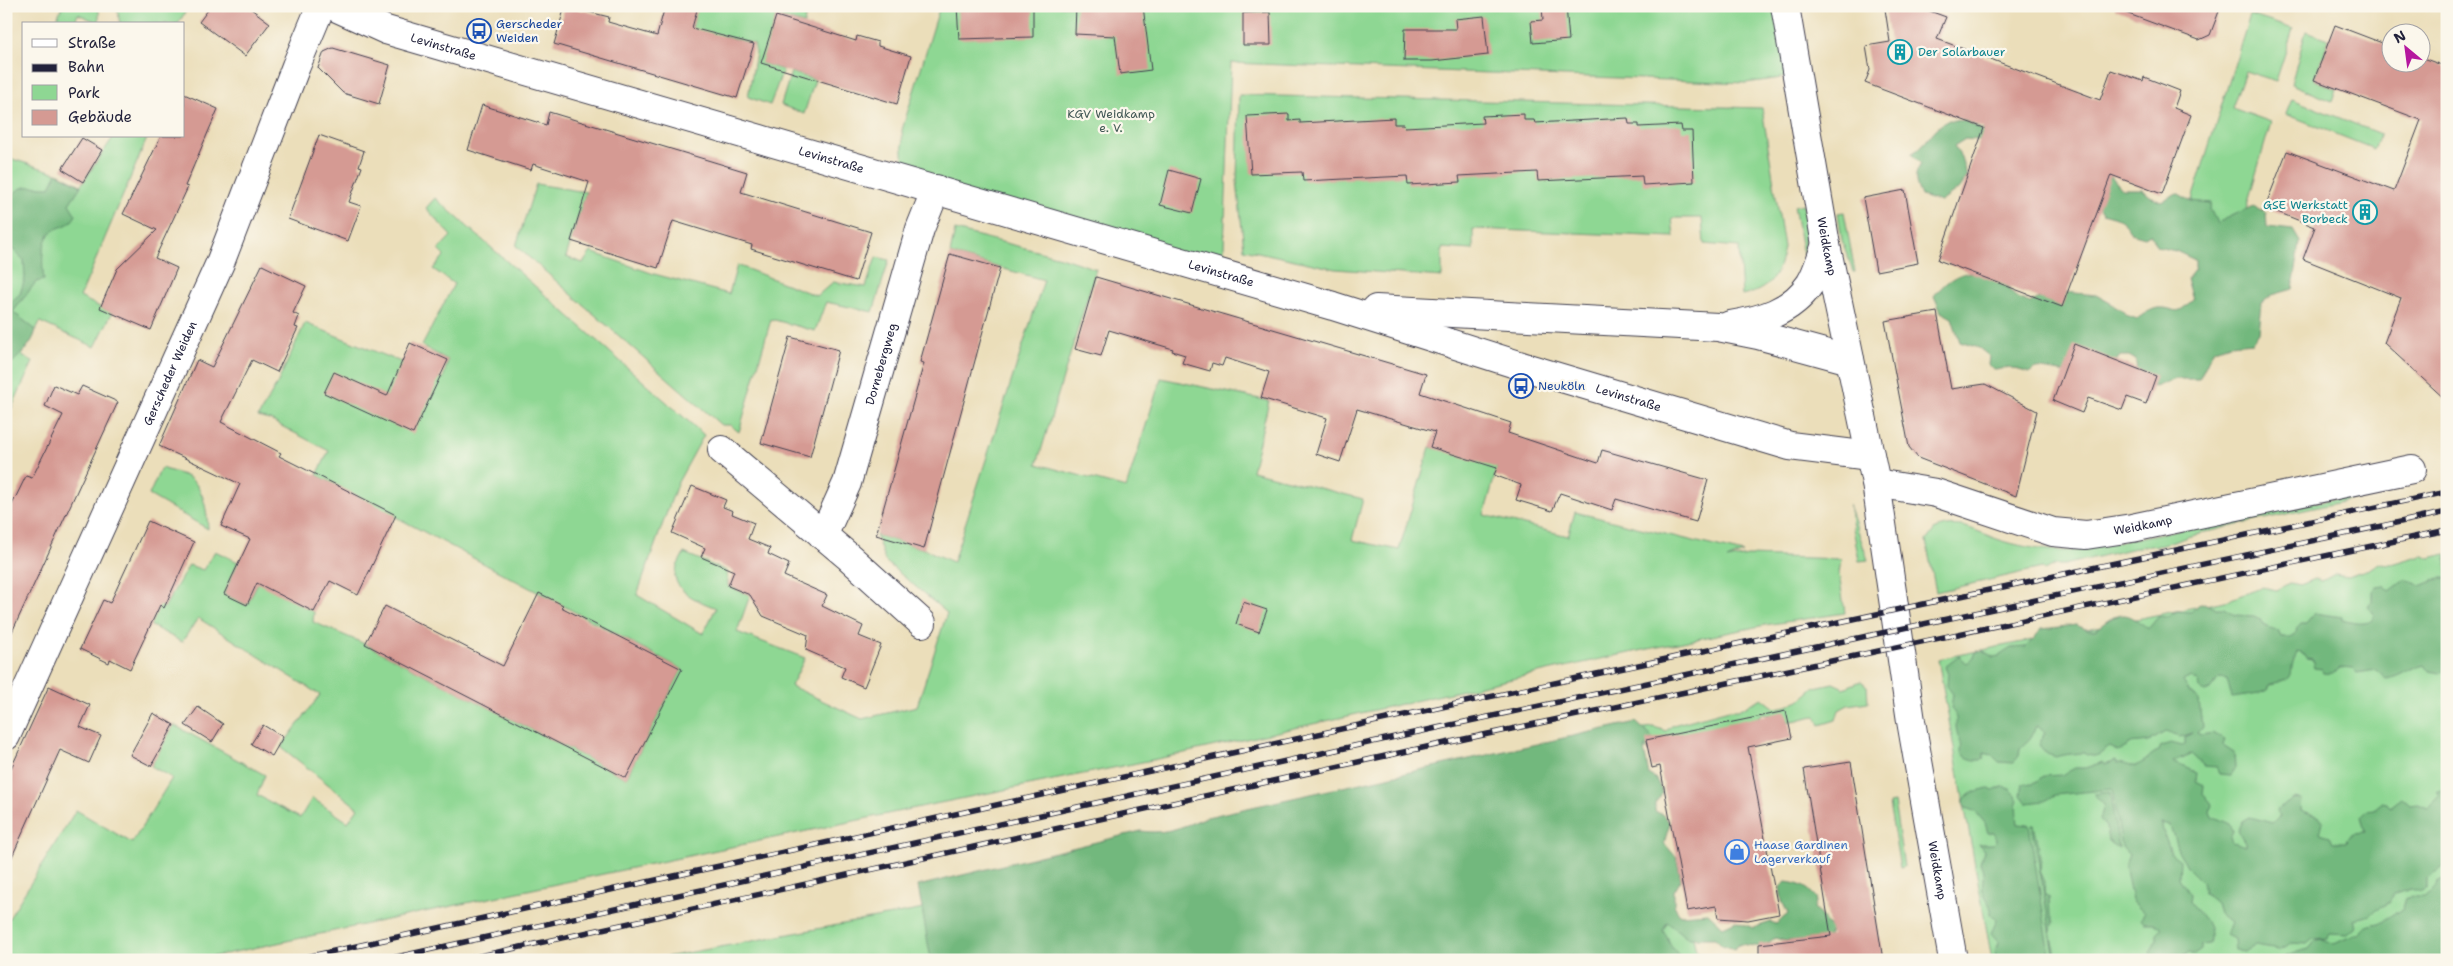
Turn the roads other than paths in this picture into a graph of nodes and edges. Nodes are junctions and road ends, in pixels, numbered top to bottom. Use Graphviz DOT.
graph roads {
  1 [pos="321,6"];
  2 [pos="333,6"];
  3 [pos="1785,6"];
  4 [pos="936,189"];
  5 [pos="1826,245"];
  6 [pos="1333,306"];
  7 [pos="1718,328"];
  8 [pos="1850,360"];
  9 [pos="722,450"];
  10 [pos="1870,456"];
  11 [pos="2412,469"];
  12 [pos="1876,483"];
  13 [pos="823,536"];
  14 [pos="922,623"];
  15 [pos="6,736"];
  16 [pos="1952,960"];
  1 -- 15 [label="street, Gerscheder Weiden"];
  2 -- 4 [label="street, Levinstraße"];
  3 -- 5 [label="street, Weidkamp"];
  4 -- 6 [label="street, Levinstraße"];
  4 -- 13 [label="street, Dornebergweg"];
  5 -- 7 [label="street, Levinstraße"];
  5 -- 8 [label="street, Weidkamp"];
  6 -- 7 [label="street, Levinstraße"];
  6 -- 10 [label="street, Levinstraße"];
  7 -- 8 [label="street, Levinstraße"];
  8 -- 10 [label="street, Weidkamp"];
  9 -- 13 [label="street"];
  10 -- 12 [label="street, Weidkamp"];
  11 -- 12 [label="street, Weidkamp"];
  12 -- 16 [label="street, Weidkamp"];
  13 -- 14 [label="street"];
}
